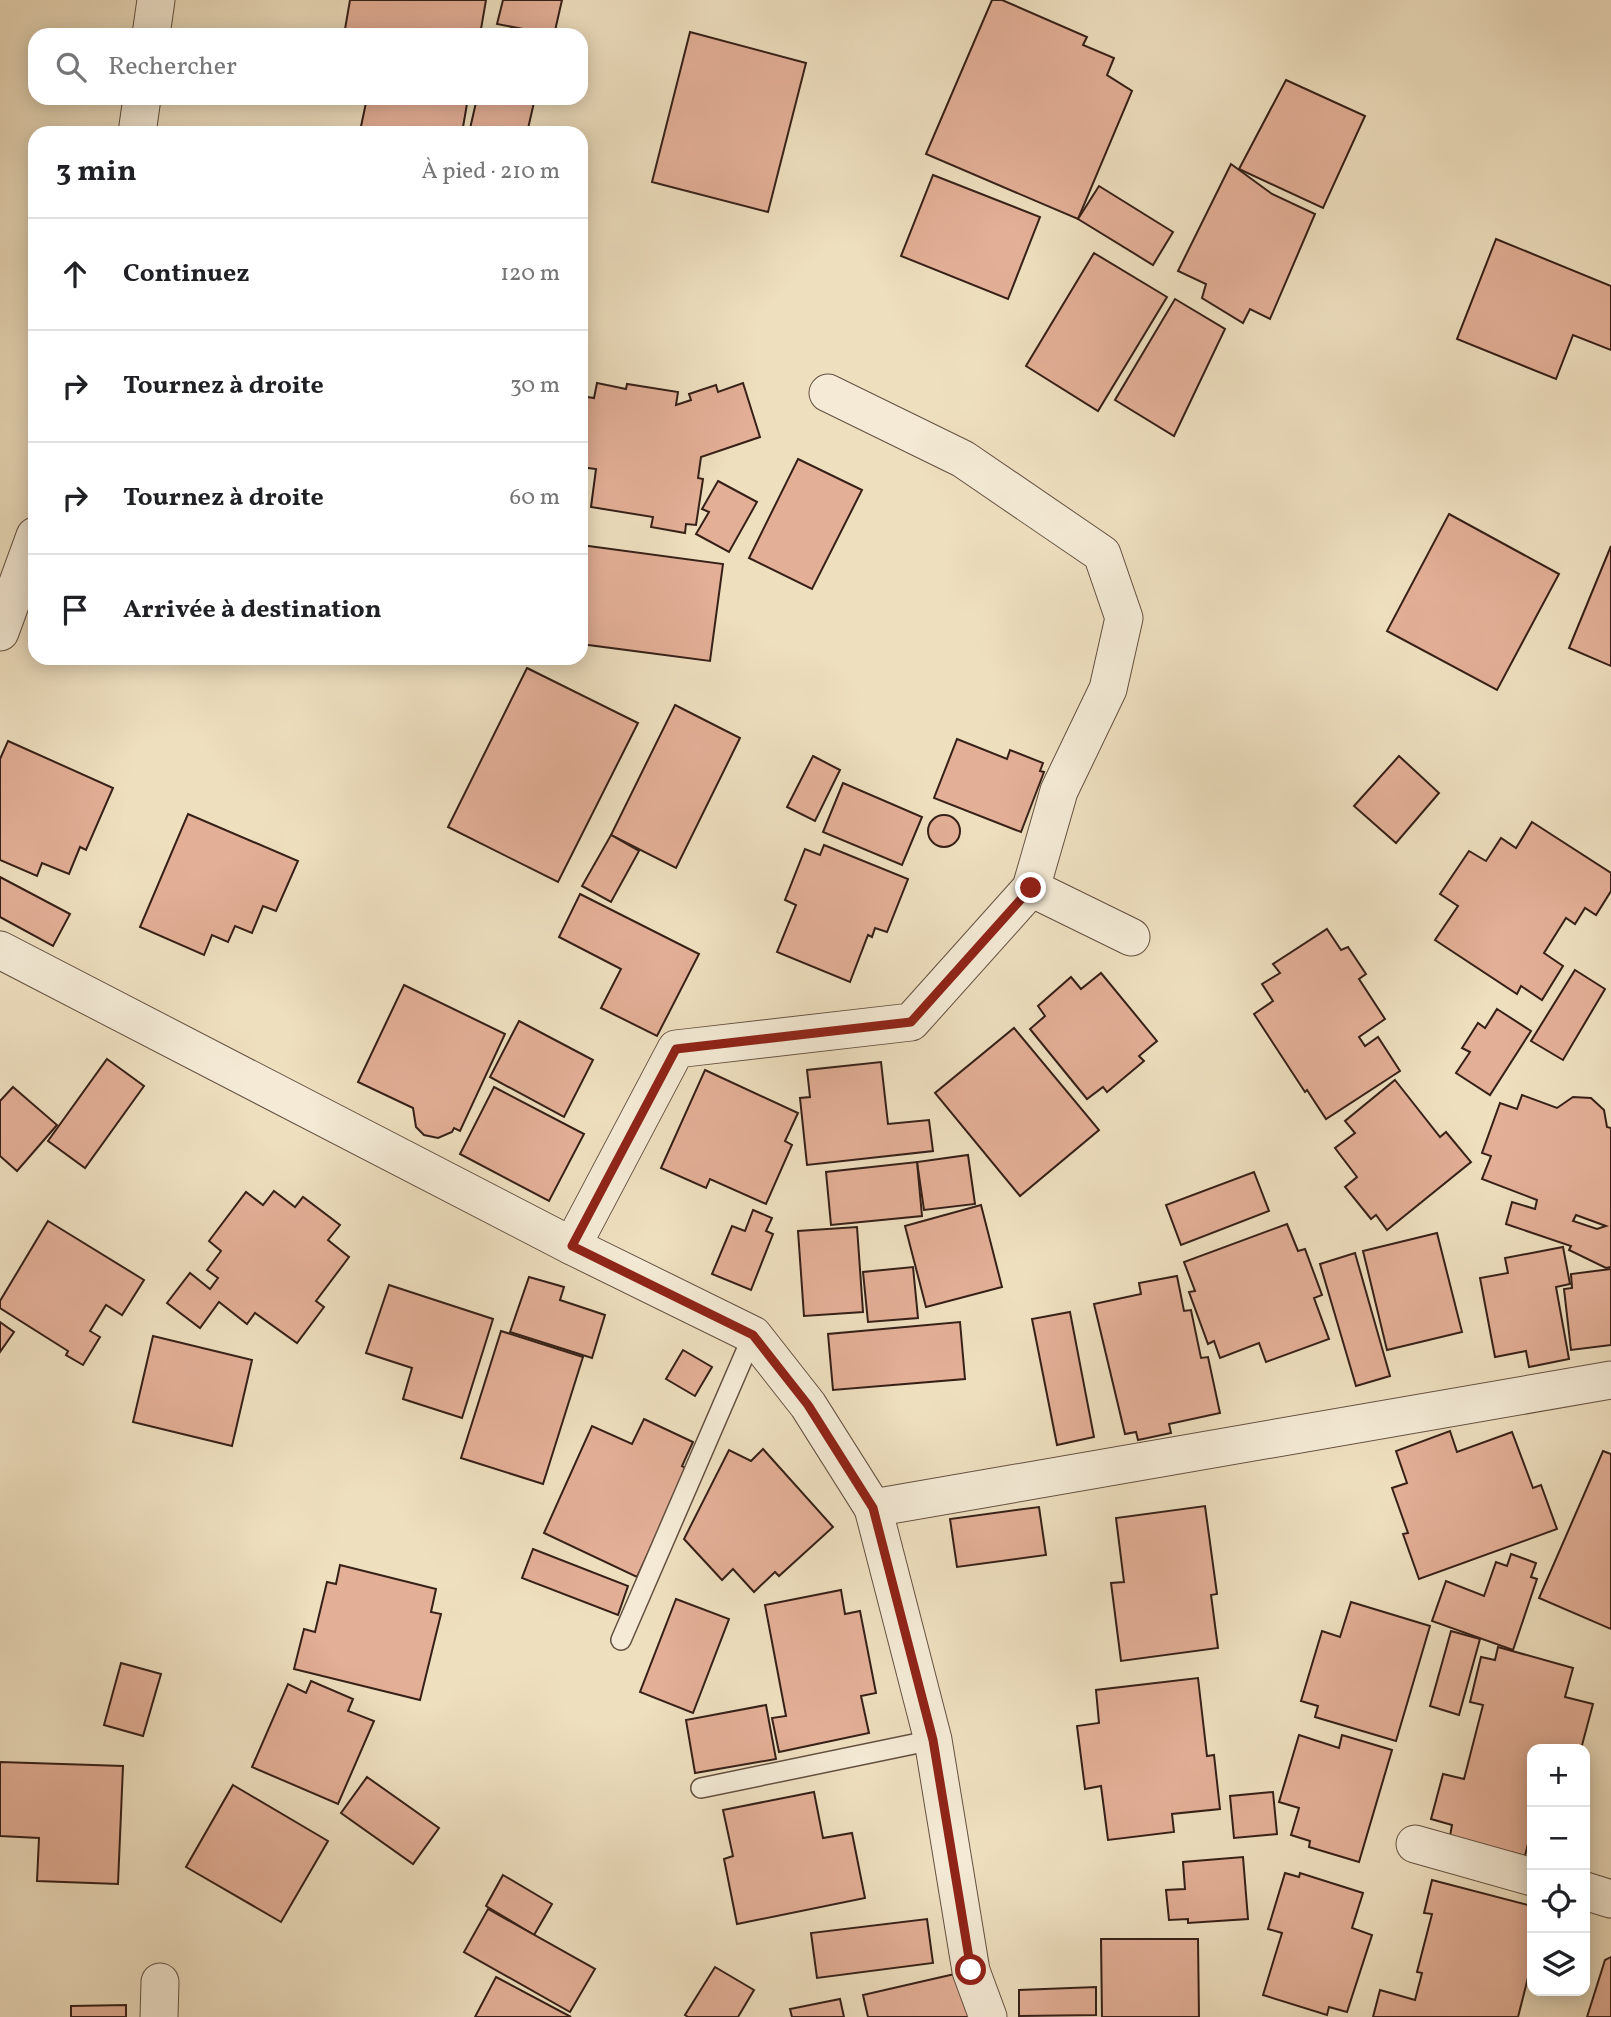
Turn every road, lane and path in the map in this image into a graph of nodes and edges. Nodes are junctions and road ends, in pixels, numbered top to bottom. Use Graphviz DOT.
graph roads {
  1 [pos="156,0"];
  2 [pos="151,28"];
  3 [pos="141,105"];
  4 [pos="137,126"];
  5 [pos="828,393"];
  6 [pos="28,555"];
  7 [pos="0,632"];
  8 [pos="1031,888"];
  9 [pos="1131,937"];
  10 [pos="0,950"];
  11 [pos="572,1246"];
  12 [pos="753,1335"];
  13 [pos="1611,1380"];
  14 [pos="873,1508"];
  15 [pos="621,1640"];
  16 [pos="933,1740"];
  17 [pos="701,1788"];
  18 [pos="1415,1844"];
  19 [pos="1527,1876"];
  20 [pos="1590,1893"];
  21 [pos="1611,1899"];
  22 [pos="988,2017"];
  1 -- 2 [label="street"];
  3 -- 4 [label="street"];
  5 -- 8 [label="street"];
  6 -- 7 [label="street"];
  8 -- 9 [label="street"];
  8 -- 11 [label="street"];
  10 -- 11 [label="street"];
  11 -- 12 [label="street"];
  12 -- 14 [label="street"];
  12 -- 15 [label="lane"];
  13 -- 14 [label="street"];
  14 -- 16 [label="street"];
  16 -- 17 [label="lane"];
  16 -- 22 [label="street"];
  18 -- 19 [label="street"];
  20 -- 21 [label="street"];
}
